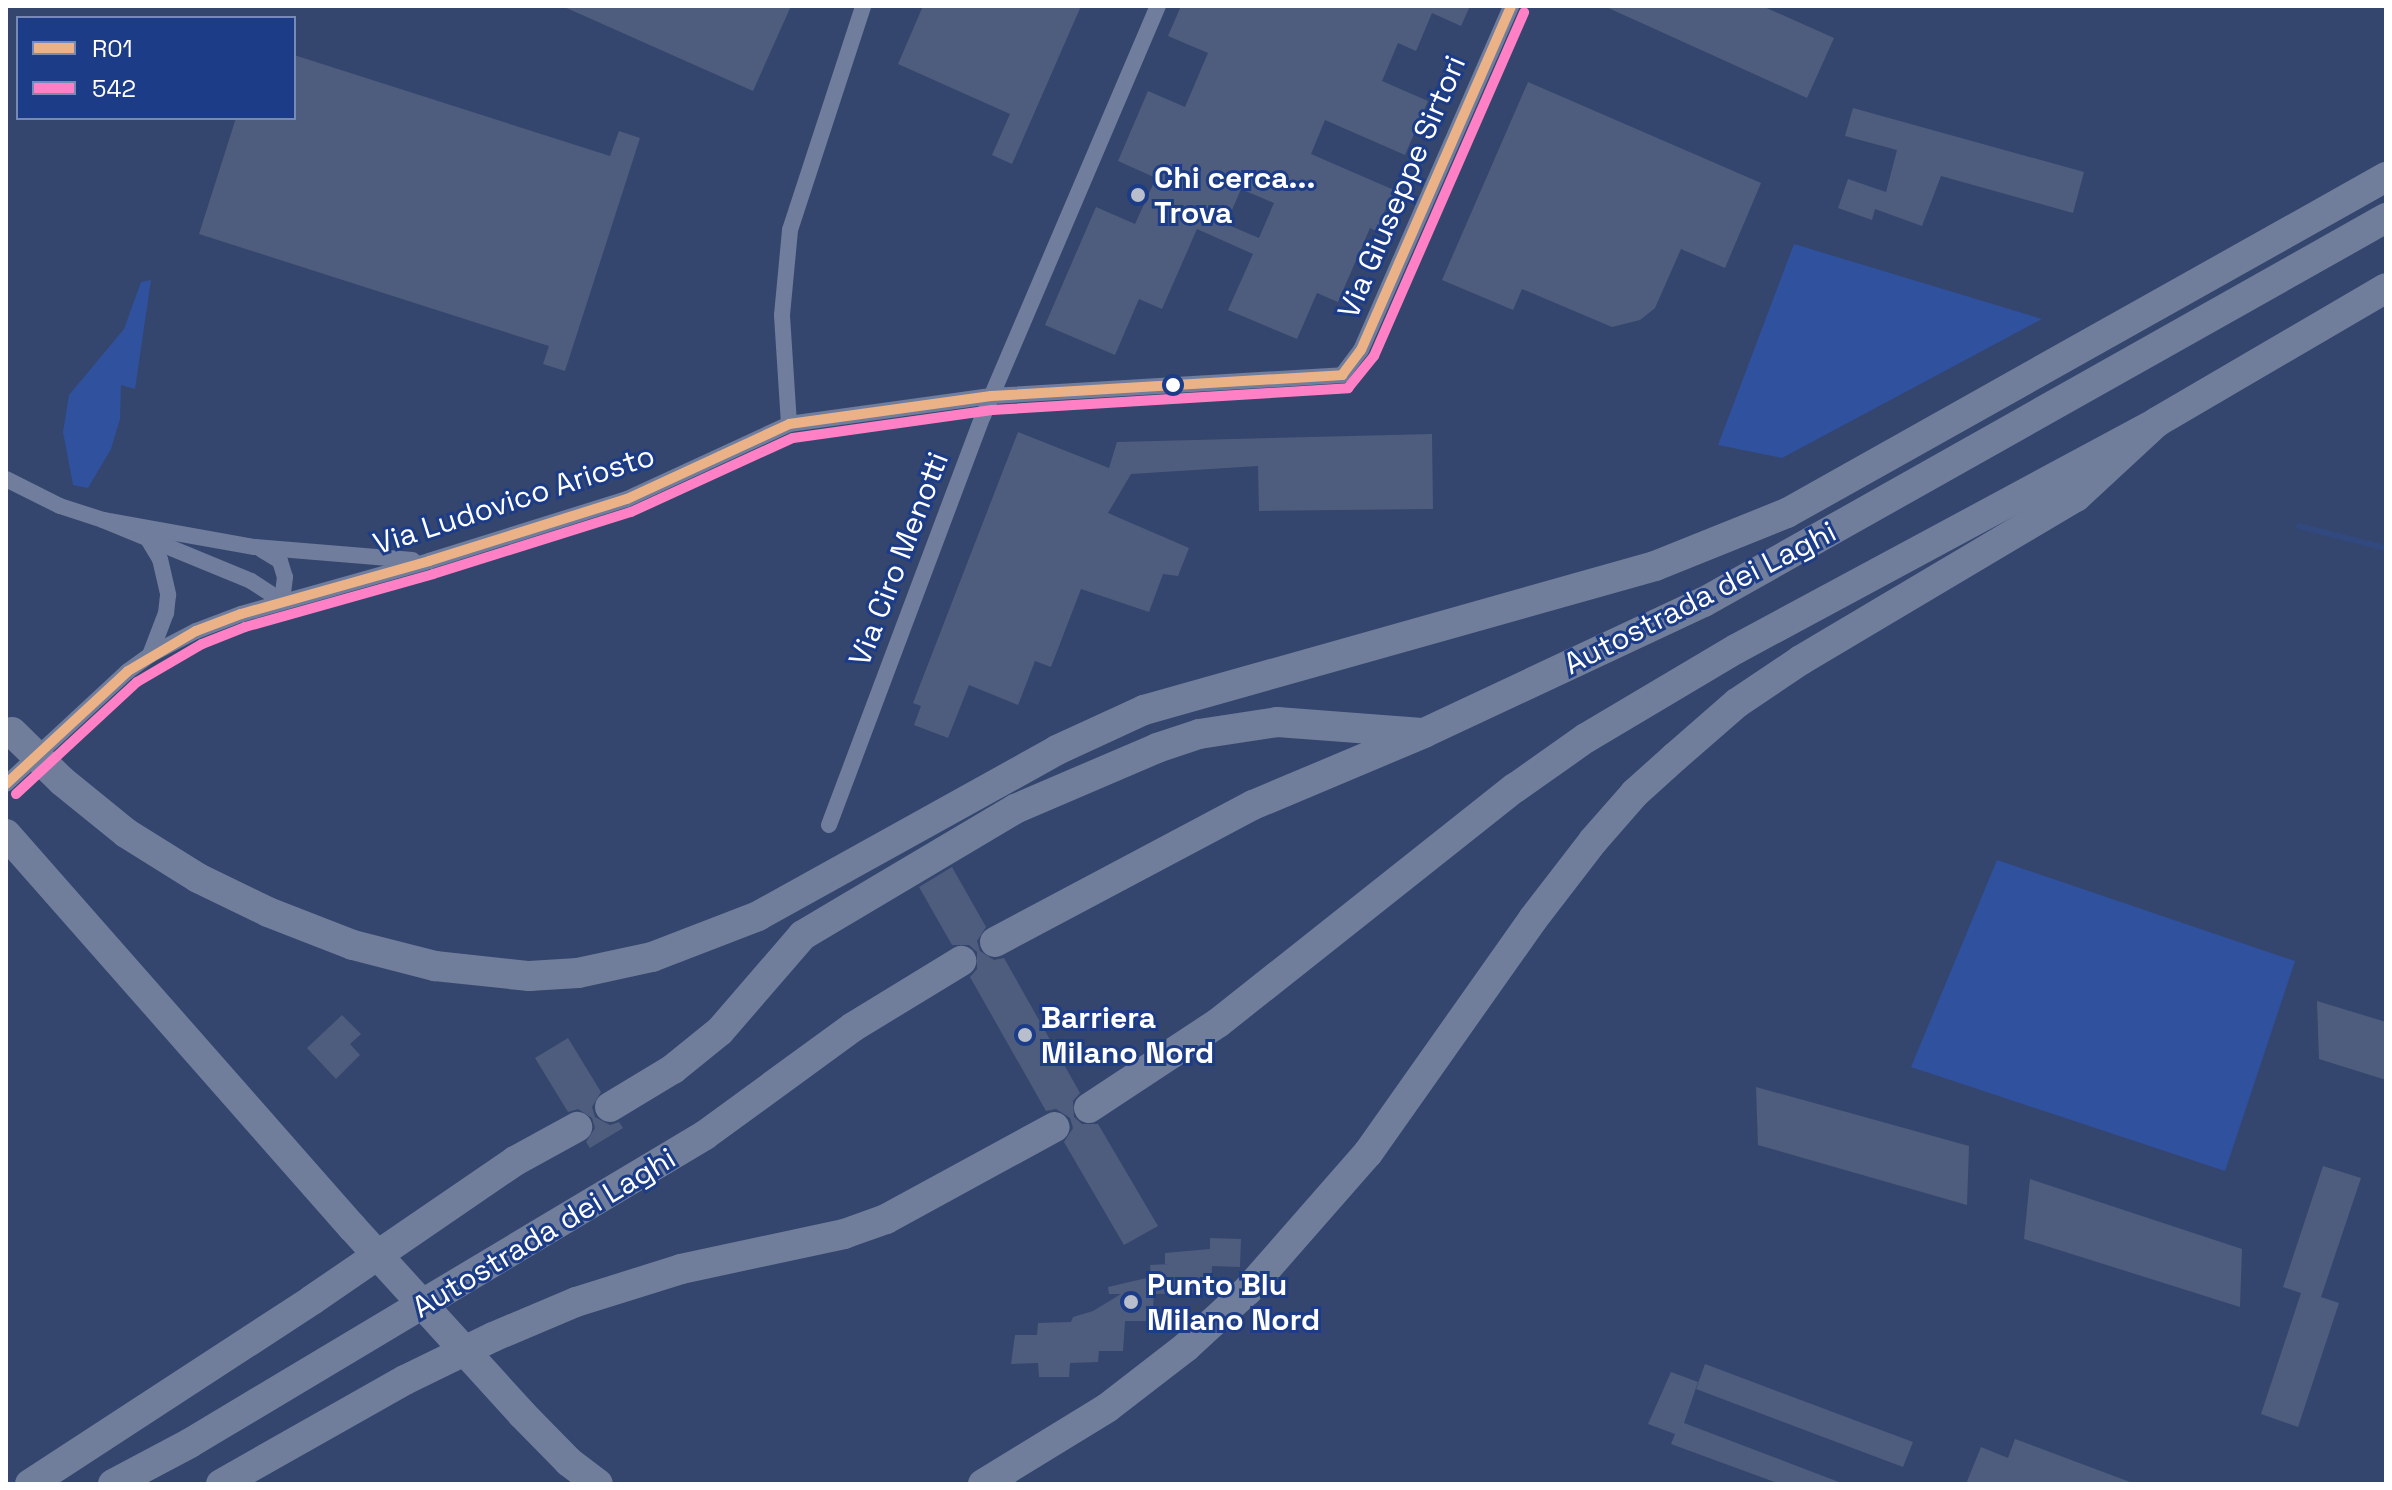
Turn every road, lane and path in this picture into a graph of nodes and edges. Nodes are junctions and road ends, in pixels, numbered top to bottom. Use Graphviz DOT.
graph roads {
  1 [pos="863,6"];
  2 [pos="1158,6"];
  3 [pos="1511,6"];
  4 [pos="2386,177"];
  5 [pos="2386,218"];
  6 [pos="2386,288"];
  7 [pos="1330,378"];
  8 [pos="991,396"];
  9 [pos="2157,422"];
  10 [pos="789,424"];
  11 [pos="6,479"];
  12 [pos="103,520"];
  13 [pos="149,541"];
  14 [pos="255,547"];
  15 [pos="429,561"];
  16 [pos="282,601"];
  17 [pos="150,655"];
  18 [pos="9,729"];
  19 [pos="1424,733"];
  20 [pos="6,784"];
  21 [pos="829,825"];
  22 [pos="6,834"];
  23 [pos="995,942"];
  24 [pos="961,961"];
  25 [pos="610,1107"];
  26 [pos="1089,1108"];
  27 [pos="577,1127"];
  28 [pos="1055,1127"];
  29 [pos="30,1484"];
  30 [pos="113,1484"];
  31 [pos="221,1484"];
  32 [pos="598,1484"];
  33 [pos="983,1484"];
  1 -- 10 [label="street"];
  2 -- 8 [label="street, Via Ciro Menotti"];
  3 -- 7 [label="street, Via Giuseppe Sirtori"];
  4 -- 18 [label="highway, bridge"];
  5 -- 19 [label="highway, Autostrada dei Laghi"];
  6 -- 9 [label="highway, Autostrada dei Laghi"];
  7 -- 8 [label="street, Via Ludovico Ariosto"];
  8 -- 10 [label="street, Via Ludovico Ariosto"];
  8 -- 21 [label="street, Via Ciro Menotti"];
  9 -- 26 [label="highway, Autostrada dei Laghi"];
  9 -- 33 [label="highway"];
  10 -- 15 [label="street, Via Ludovico Ariosto"];
  11 -- 12 [label="street"];
  12 -- 13 [label="street"];
  12 -- 14 [label="street"];
  13 -- 16 [label="street"];
  13 -- 17 [label="street"];
  14 -- 15 [label="street"];
  14 -- 16 [label="street"];
  15 -- 16 [label="street, Via Ludovico Ariosto"];
  16 -- 17 [label="street, Via Ludovico Ariosto"];
  17 -- 20 [label="street, Via Ludovico Ariosto"];
  19 -- 23 [label="highway, Autostrada dei Laghi"];
  19 -- 25 [label="highway"];
  22 -- 32 [label="highway, bridge"];
  24 -- 30 [label="highway, Autostrada dei Laghi"];
  27 -- 29 [label="highway"];
  28 -- 31 [label="highway, Autostrada dei Laghi"];
}
